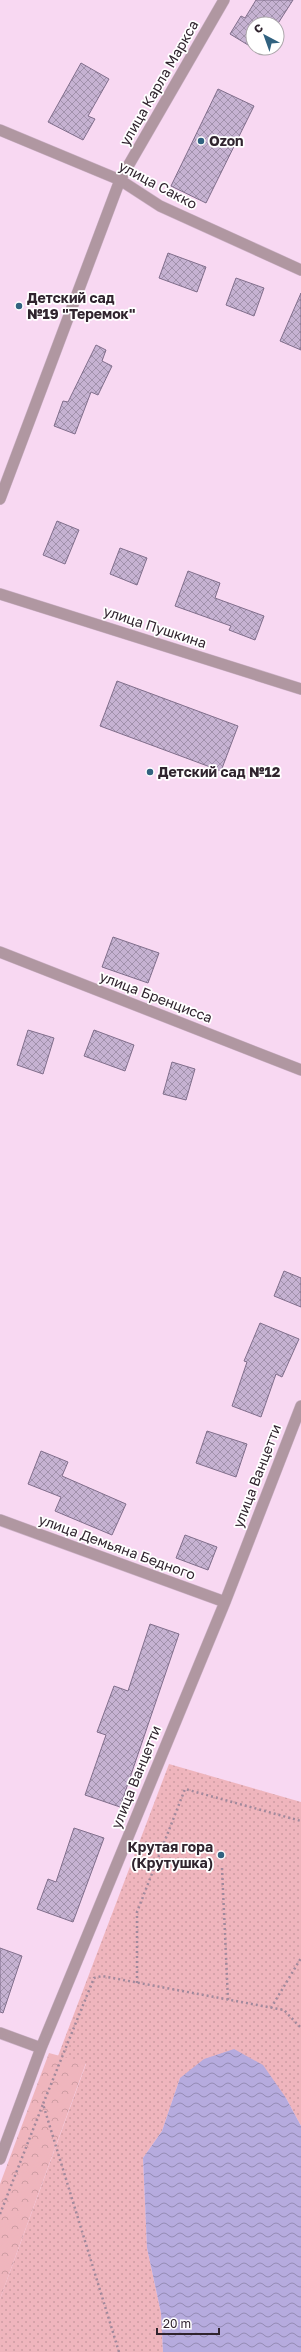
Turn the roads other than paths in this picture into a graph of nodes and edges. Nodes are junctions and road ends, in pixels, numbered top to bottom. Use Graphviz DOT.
graph roads {
  1 [pos="224,0"];
  2 [pos="0,130"];
  3 [pos="120,180"];
  4 [pos="301,270"];
  5 [pos="0,499"];
  6 [pos="0,594"];
  7 [pos="301,689"];
  8 [pos="0,952"];
  9 [pos="301,1070"];
  10 [pos="301,1406"];
  11 [pos="0,1520"];
  12 [pos="225,1602"];
  13 [pos="0,2033"];
  14 [pos="41,2048"];
  15 [pos="0,2159"];
  1 -- 3 [label="street, улица Карла Маркса"];
  2 -- 3 [label="street, улица Сакко"];
  3 -- 4 [label="street, улица Сакко"];
  3 -- 5 [label="street, улица Карла Маркса"];
  6 -- 7 [label="street, улица Пушкина"];
  8 -- 9 [label="street, улица Бренцисса"];
  10 -- 12 [label="street, улица Ванцетти"];
  11 -- 12 [label="street, улица Демьяна Бедного"];
  12 -- 14 [label="street, улица Ванцетти"];
  13 -- 14 [label="street"];
  14 -- 15 [label="street, улица Ванцетти"];
}
